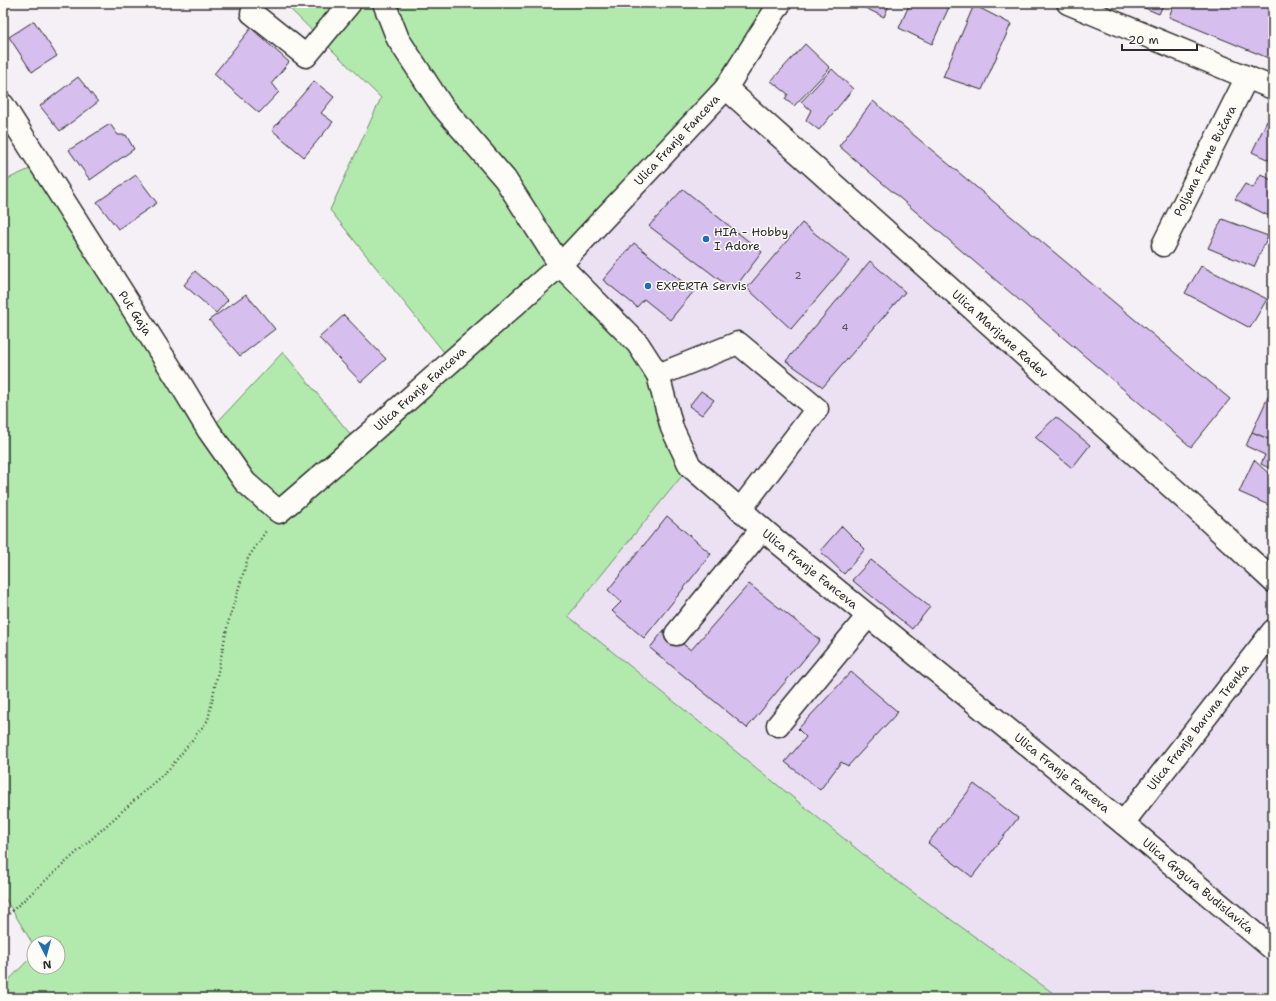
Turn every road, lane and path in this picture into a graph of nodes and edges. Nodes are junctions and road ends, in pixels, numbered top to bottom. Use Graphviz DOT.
graph roads {
  1 [pos="350,3"];
  2 [pos="384,3"];
  3 [pos="780,3"];
  4 [pos="1068,3"];
  5 [pos="252,13"];
  6 [pos="1247,77"];
  7 [pos="726,88"];
  8 [pos="1273,88"];
  9 [pos="3,105"];
  10 [pos="1163,245"];
  11 [pos="560,265"];
  12 [pos="658,375"];
  13 [pos="740,510"];
  14 [pos="278,512"];
  15 [pos="762,529"];
  16 [pos="1273,581"];
  17 [pos="868,616"];
  18 [pos="1273,630"];
  19 [pos="676,634"];
  20 [pos="778,725"];
  21 [pos="1123,823"];
  22 [pos="3,919"];
  23 [pos="1273,949"];
  1 -- 5 [label="street"];
  2 -- 11 [label="street"];
  3 -- 7 [label="street, Ulica Franje Fanceva"];
  4 -- 6 [label="street"];
  6 -- 8 [label="street"];
  6 -- 10 [label="street, Poljana Frane Bučara"];
  7 -- 11 [label="street, Ulica Franje Fanceva"];
  7 -- 16 [label="street, Ulica Marijane Radev"];
  9 -- 14 [label="street, Put Gaja"];
  11 -- 12 [label="street, Ulica Franje Fanceva"];
  11 -- 14 [label="street, Ulica Franje Fanceva"];
  12 -- 13 [label="street, Ulica Franje Fanceva"];
  12 -- 13 [label="street"];
  13 -- 15 [label="street, Ulica Franje Fanceva"];
  14 -- 22 [label="path"];
  15 -- 17 [label="street, Ulica Franje Fanceva"];
  15 -- 19 [label="street"];
  17 -- 20 [label="street"];
  17 -- 21 [label="street, Ulica Franje Fanceva"];
  18 -- 21 [label="street, Ulica Franje baruna Trenka"];
  21 -- 23 [label="street, Ulica Grgura Budislavića"];
}
